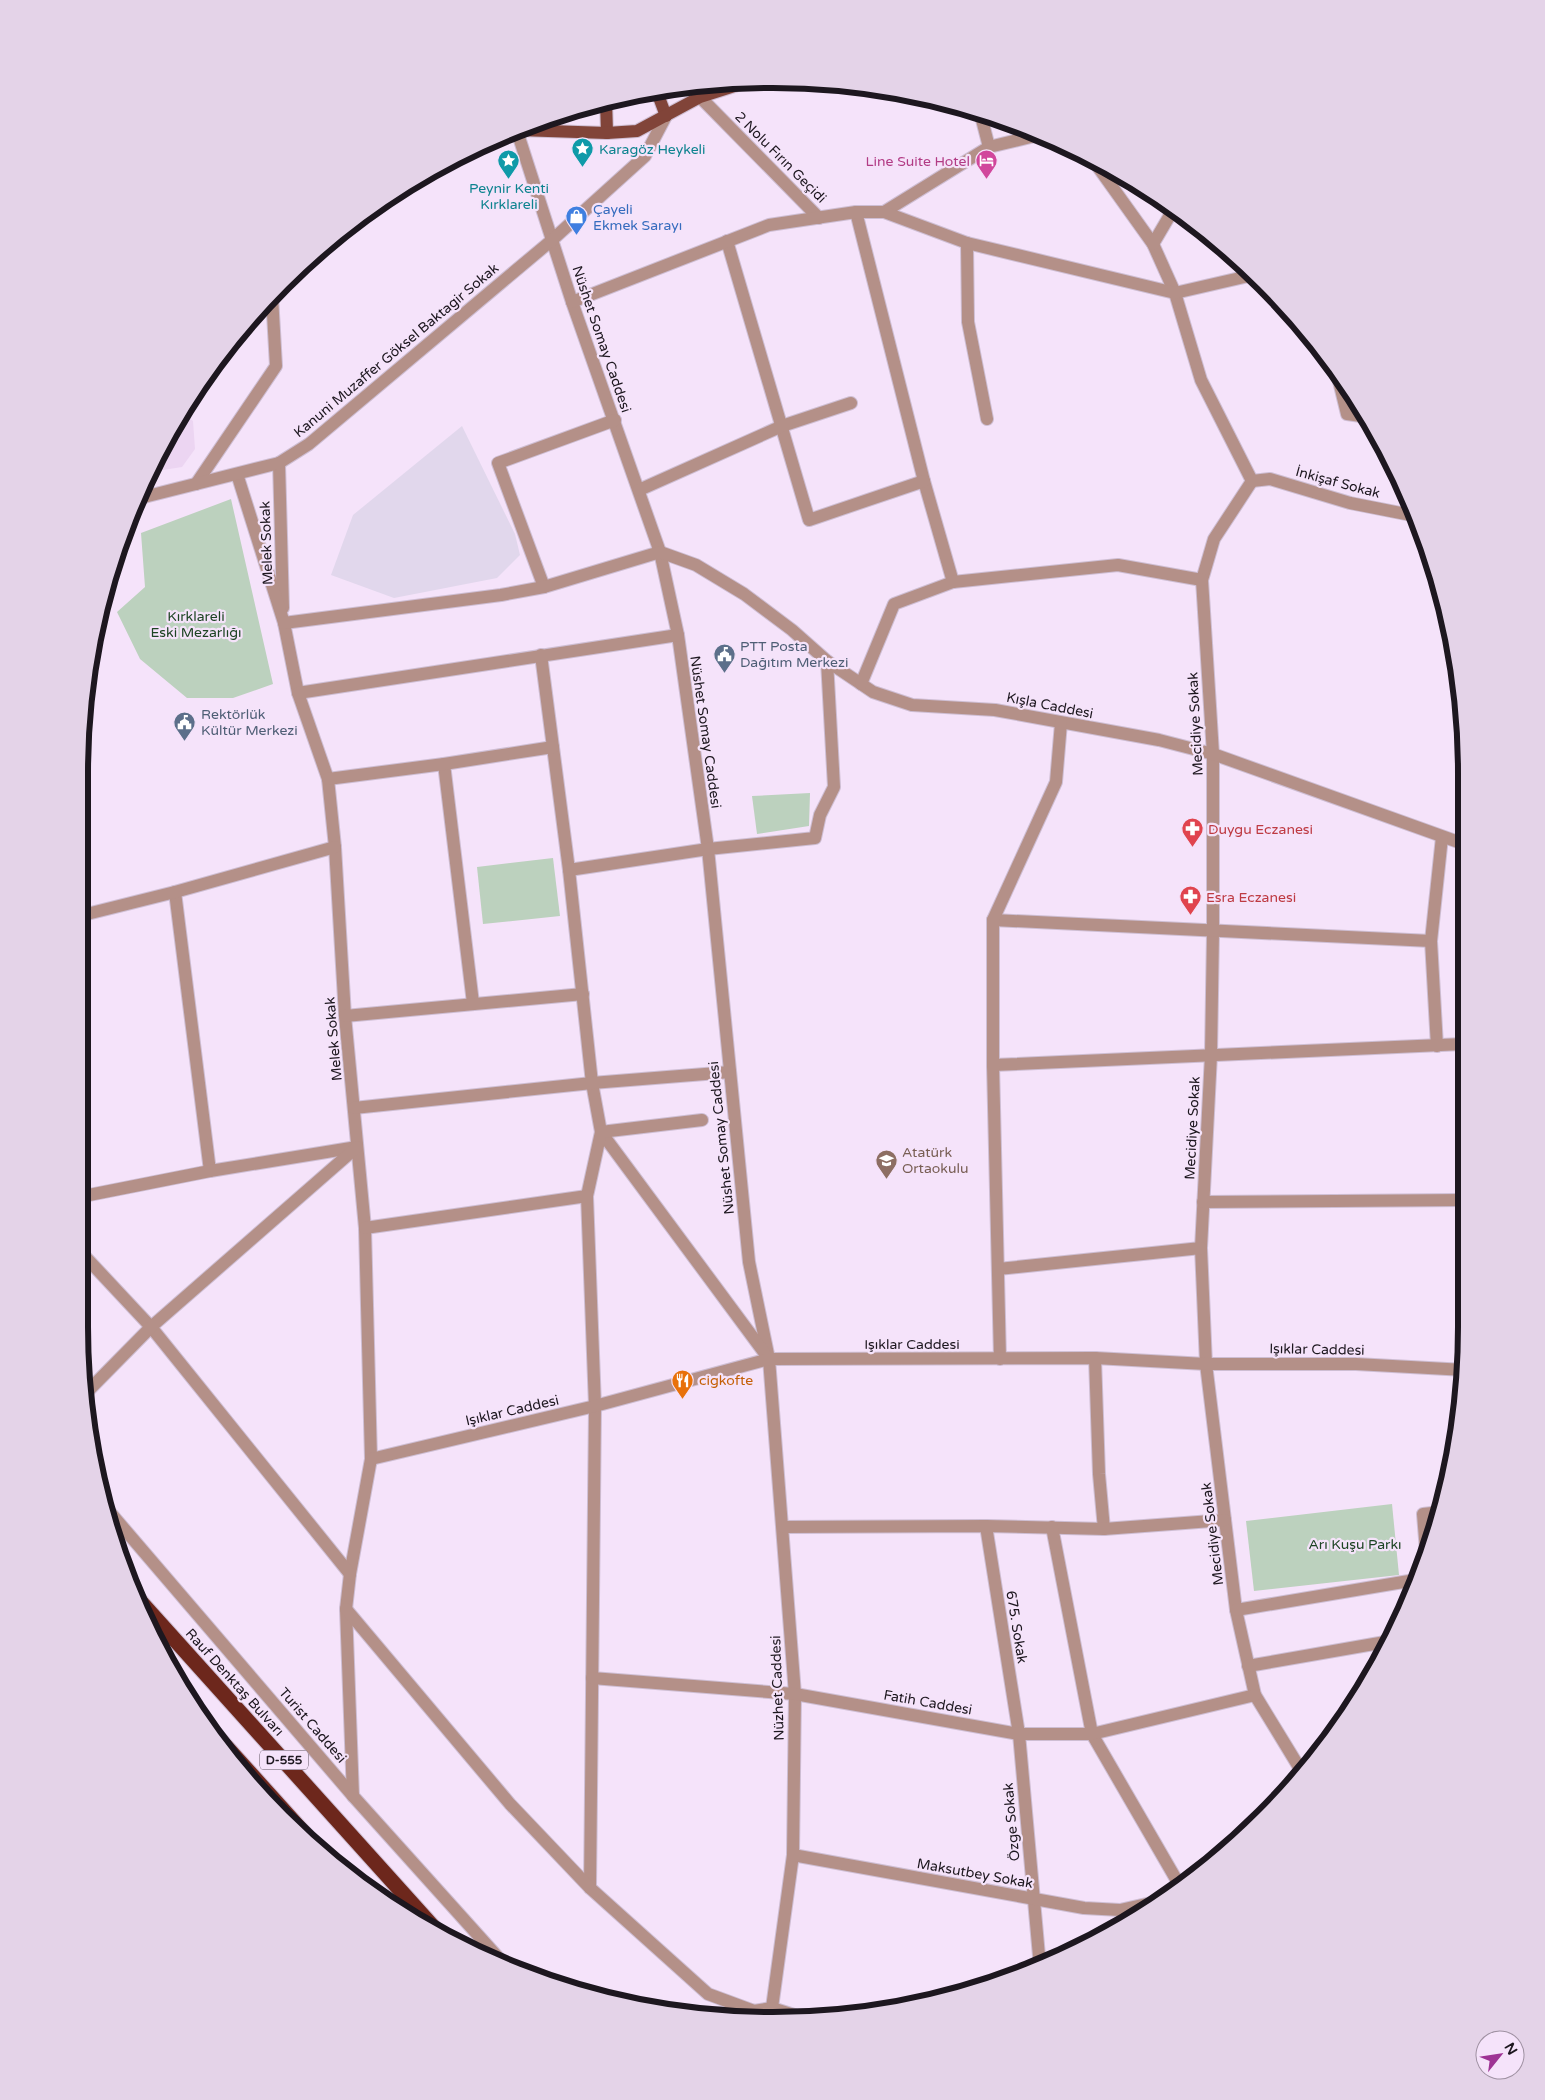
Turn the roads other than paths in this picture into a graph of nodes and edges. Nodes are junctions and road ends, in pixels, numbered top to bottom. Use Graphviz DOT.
graph roads {
  1 [pos="724,89"];
  2 [pos="659,97"];
  3 [pos="700,97"];
  4 [pos="606,108"];
  5 [pos="666,116"];
  6 [pos="982,121"];
  7 [pos="532,131"];
  8 [pos="607,134"];
  9 [pos="520,136"];
  10 [pos="1028,138"];
  11 [pos="989,147"];
  12 [pos="1102,172"];
  13 [pos="856,212"];
  14 [pos="884,212"];
  15 [pos="1170,215"];
  16 [pos="819,218"];
  17 [pos="552,240"];
  18 [pos="727,241"];
  19 [pos="967,243"];
  20 [pos="1153,244"];
  21 [pos="1245,277"];
  22 [pos="1175,293"];
  23 [pos="572,302"];
  24 [pos="272,305"];
  25 [pos="1341,391"];
  26 [pos="851,403"];
  27 [pos="1357,415"];
  28 [pos="987,419"];
  29 [pos="615,420"];
  30 [pos="782,426"];
  31 [pos="279,463"];
  32 [pos="237,474"];
  33 [pos="1252,480"];
  34 [pos="924,481"];
  35 [pos="196,484"];
  36 [pos="638,490"];
  37 [pos="146,496"];
  38 [pos="1407,514"];
  39 [pos="660,552"];
  40 [pos="1202,580"];
  41 [pos="953,582"];
  42 [pos="544,587"];
  43 [pos="284,623"];
  44 [pos="678,635"];
  45 [pos="541,655"];
  46 [pos="827,662"];
  47 [pos="861,684"];
  48 [pos="298,693"];
  49 [pos="1061,723"];
  50 [pos="553,747"];
  51 [pos="1213,754"];
  52 [pos="444,764"];
  53 [pos="328,779"];
  54 [pos="1442,837"];
  55 [pos="1458,842"];
  56 [pos="335,847"];
  57 [pos="708,849"];
  58 [pos="569,870"];
  59 [pos="175,892"];
  60 [pos="88,914"];
  61 [pos="993,920"];
  62 [pos="1214,932"];
  63 [pos="1431,942"];
  64 [pos="583,994"];
  65 [pos="473,1003"];
  66 [pos="345,1016"];
  67 [pos="1458,1044"];
  68 [pos="1437,1046"];
  69 [pos="1210,1055"];
  70 [pos="993,1065"];
  71 [pos="730,1072"];
  72 [pos="592,1083"];
  73 [pos="354,1108"];
  74 [pos="702,1120"];
  75 [pos="601,1132"];
  76 [pos="357,1147"];
  77 [pos="210,1172"];
  78 [pos="88,1195"];
  79 [pos="586,1196"];
  80 [pos="1458,1200"];
  81 [pos="1204,1202"];
  82 [pos="365,1228"];
  83 [pos="1201,1248"];
  84 [pos="88,1260"];
  85 [pos="998,1269"];
  86 [pos="151,1326"];
  87 [pos="1000,1358"];
  88 [pos="1095,1358"];
  89 [pos="769,1359"];
  90 [pos="1206,1364"];
  91 [pos="1456,1370"];
  92 [pos="90,1388"];
  93 [pos="595,1406"];
  94 [pos="371,1459"];
  95 [pos="1432,1513"];
  96 [pos="115,1518"];
  97 [pos="1225,1520"];
  98 [pos="986,1526"];
  99 [pos="783,1527"];
  100 [pos="1052,1528"];
  101 [pos="1104,1529"];
  102 [pos="1425,1536"];
  103 [pos="350,1574"];
  104 [pos="1408,1581"];
  105 [pos="346,1609"];
  106 [pos="1236,1610"];
  107 [pos="150,1612"];
  108 [pos="1381,1642"];
  109 [pos="1248,1666"];
  110 [pos="592,1678"];
  111 [pos="795,1694"];
  112 [pos="1255,1694"];
  113 [pos="1019,1734"];
  114 [pos="1092,1734"];
  115 [pos="1299,1766"];
  116 [pos="354,1796"];
  117 [pos="793,1855"];
  118 [pos="1177,1880"];
  119 [pos="590,1888"];
  120 [pos="1032,1899"];
  121 [pos="1139,1906"];
  122 [pos="425,1918"];
  123 [pos="494,1953"];
  124 [pos="1039,1958"];
  125 [pos="754,2010"];
  126 [pos="740,2011"];
  127 [pos="771,2011"];
  1 -- 3 [label="main road"];
  2 -- 5 [label="main road"];
  3 -- 5 [label="main road"];
  3 -- 16 [label="street, 2 Nolu Fırın Geçidi"];
  4 -- 8 [label="main road"];
  5 -- 8 [label="main road"];
  5 -- 17 [label="street, Kanuni Muzaffer Göksel Baktagir Sokak"];
  6 -- 11 [label="street"];
  7 -- 8 [label="main road"];
  9 -- 17 [label="street, Nüshet Somay Caddesi"];
  10 -- 11 [label="street"];
  11 -- 14 [label="street"];
  12 -- 20 [label="street"];
  13 -- 14 [label="street"];
  13 -- 16 [label="street"];
  13 -- 34 [label="street"];
  14 -- 19 [label="street"];
  15 -- 20 [label="street"];
  16 -- 18 [label="street"];
  17 -- 23 [label="street, Nüshet Somay Caddesi"];
  17 -- 31 [label="street, Kanuni Muzaffer Göksel Baktagir Sokak"];
  18 -- 23 [label="street"];
  18 -- 30 [label="street"];
  19 -- 22 [label="street"];
  19 -- 28 [label="street"];
  20 -- 22 [label="street"];
  21 -- 22 [label="street"];
  22 -- 33 [label="street"];
  23 -- 29 [label="street, Nüshet Somay Caddesi"];
  24 -- 35 [label="street"];
  25 -- 27 [label="street"];
  26 -- 30 [label="street"];
  29 -- 36 [label="street, Nüshet Somay Caddesi"];
  29 -- 42 [label="street"];
  30 -- 34 [label="street"];
  30 -- 36 [label="street"];
  31 -- 32 [label="street, Kanuni Muzaffer Göksel Baktagir Sokak"];
  31 -- 43 [label="street, Melek Sokak"];
  32 -- 35 [label="street, Kanuni Muzaffer Göksel Baktagir Sokak"];
  32 -- 43 [label="street, Melek Sokak"];
  33 -- 38 [label="street, İnkişaf Sokak"];
  33 -- 40 [label="street, Mecidiye Sokak"];
  34 -- 41 [label="street"];
  35 -- 37 [label="street, Kanuni Muzaffer Göksel Baktagir Sokak"];
  36 -- 39 [label="street, Nüshet Somay Caddesi"];
  39 -- 42 [label="street"];
  39 -- 44 [label="street, Nüshet Somay Caddesi"];
  39 -- 46 [label="street, Kışla Caddesi"];
  40 -- 41 [label="street"];
  40 -- 51 [label="street, Mecidiye Sokak"];
  41 -- 47 [label="street"];
  42 -- 43 [label="street"];
  43 -- 48 [label="street, Melek Sokak"];
  44 -- 45 [label="street"];
  44 -- 57 [label="street, Nüshet Somay Caddesi"];
  45 -- 48 [label="street"];
  45 -- 50 [label="street"];
  46 -- 47 [label="street, Kışla Caddesi"];
  46 -- 57 [label="street"];
  47 -- 49 [label="street, Kışla Caddesi"];
  48 -- 53 [label="street, Melek Sokak"];
  49 -- 51 [label="street, Kışla Caddesi"];
  49 -- 61 [label="street"];
  50 -- 52 [label="street"];
  50 -- 58 [label="street"];
  51 -- 54 [label="street, Kışla Caddesi"];
  51 -- 62 [label="street, Mecidiye Sokak"];
  52 -- 53 [label="street"];
  52 -- 65 [label="street"];
  53 -- 56 [label="street, Melek Sokak"];
  54 -- 55 [label="street, Kışla Caddesi"];
  54 -- 63 [label="street"];
  56 -- 59 [label="street"];
  56 -- 66 [label="street, Melek Sokak"];
  57 -- 58 [label="street"];
  57 -- 71 [label="street, Nüshet Somay Caddesi"];
  58 -- 64 [label="street"];
  59 -- 60 [label="street"];
  59 -- 77 [label="street"];
  61 -- 62 [label="street"];
  61 -- 70 [label="street"];
  62 -- 63 [label="street"];
  62 -- 69 [label="street, Mecidiye Sokak"];
  63 -- 68 [label="street"];
  64 -- 65 [label="street"];
  64 -- 72 [label="street"];
  65 -- 66 [label="street"];
  66 -- 73 [label="street, Melek Sokak"];
  67 -- 68 [label="street"];
  68 -- 69 [label="street"];
  69 -- 70 [label="street"];
  69 -- 81 [label="street, Mecidiye Sokak"];
  70 -- 85 [label="street"];
  71 -- 72 [label="street"];
  71 -- 89 [label="street, Nüshet Somay Caddesi"];
  72 -- 73 [label="street"];
  72 -- 75 [label="street"];
  73 -- 76 [label="street, Melek Sokak"];
  74 -- 75 [label="street"];
  75 -- 79 [label="street"];
  75 -- 89 [label="street"];
  76 -- 77 [label="street"];
  76 -- 82 [label="street, Melek Sokak"];
  76 -- 86 [label="street"];
  77 -- 78 [label="street"];
  79 -- 82 [label="street"];
  79 -- 93 [label="street"];
  80 -- 81 [label="street"];
  81 -- 83 [label="street, Mecidiye Sokak"];
  82 -- 94 [label="street, Melek Sokak"];
  83 -- 85 [label="street"];
  83 -- 90 [label="street, Mecidiye Sokak"];
  84 -- 86 [label="street"];
  85 -- 87 [label="street"];
  86 -- 92 [label="street"];
  86 -- 103 [label="street"];
  87 -- 88 [label="street, Işıklar Caddesi"];
  87 -- 89 [label="street, Işıklar Caddesi"];
  88 -- 90 [label="street, Işıklar Caddesi"];
  88 -- 101 [label="street"];
  89 -- 93 [label="street, Işıklar Caddesi"];
  89 -- 99 [label="street, Nüzhet Caddesi"];
  90 -- 91 [label="street, Işıklar Caddesi"];
  90 -- 97 [label="street, Mecidiye Sokak"];
  93 -- 94 [label="street, Işıklar Caddesi"];
  93 -- 110 [label="street"];
  94 -- 103 [label="street, Melek Sokak"];
  95 -- 102 [label="street"];
  96 -- 116 [label="street, Turist Caddesi"];
  97 -- 101 [label="street"];
  97 -- 106 [label="street, Mecidiye Sokak"];
  98 -- 99 [label="street"];
  98 -- 100 [label="street"];
  98 -- 113 [label="street, 675. Sokak"];
  99 -- 111 [label="street, Nüzhet Caddesi"];
  100 -- 101 [label="street"];
  100 -- 114 [label="street"];
  103 -- 105 [label="street, Melek Sokak"];
  104 -- 106 [label="street"];
  105 -- 116 [label="street, Melek Sokak"];
  105 -- 119 [label="street"];
  106 -- 109 [label="street, Mecidiye Sokak"];
  107 -- 122 [label="highway, Rauf Denktaş Bulvarı / D-555"];
  108 -- 109 [label="street"];
  109 -- 112 [label="street, Mecidiye Sokak"];
  110 -- 111 [label="street, Fatih Caddesi"];
  110 -- 119 [label="street"];
  111 -- 113 [label="street, Fatih Caddesi"];
  111 -- 117 [label="street, Nüzhet Caddesi"];
  112 -- 114 [label="street, Fatih Caddesi"];
  112 -- 115 [label="street, Mecidiye Sokak"];
  113 -- 114 [label="street, Fatih Caddesi"];
  113 -- 120 [label="street, Özge Sokak"];
  114 -- 118 [label="street"];
  116 -- 123 [label="street, Turist Caddesi"];
  117 -- 120 [label="street, Maksutbey Sokak"];
  117 -- 127 [label="street, Nüzhet Caddesi"];
  119 -- 125 [label="street"];
  120 -- 121 [label="street, Maksutbey Sokak"];
  120 -- 124 [label="street, Özge Sokak"];
  125 -- 126 [label="street"];
  125 -- 127 [label="street"];
}
